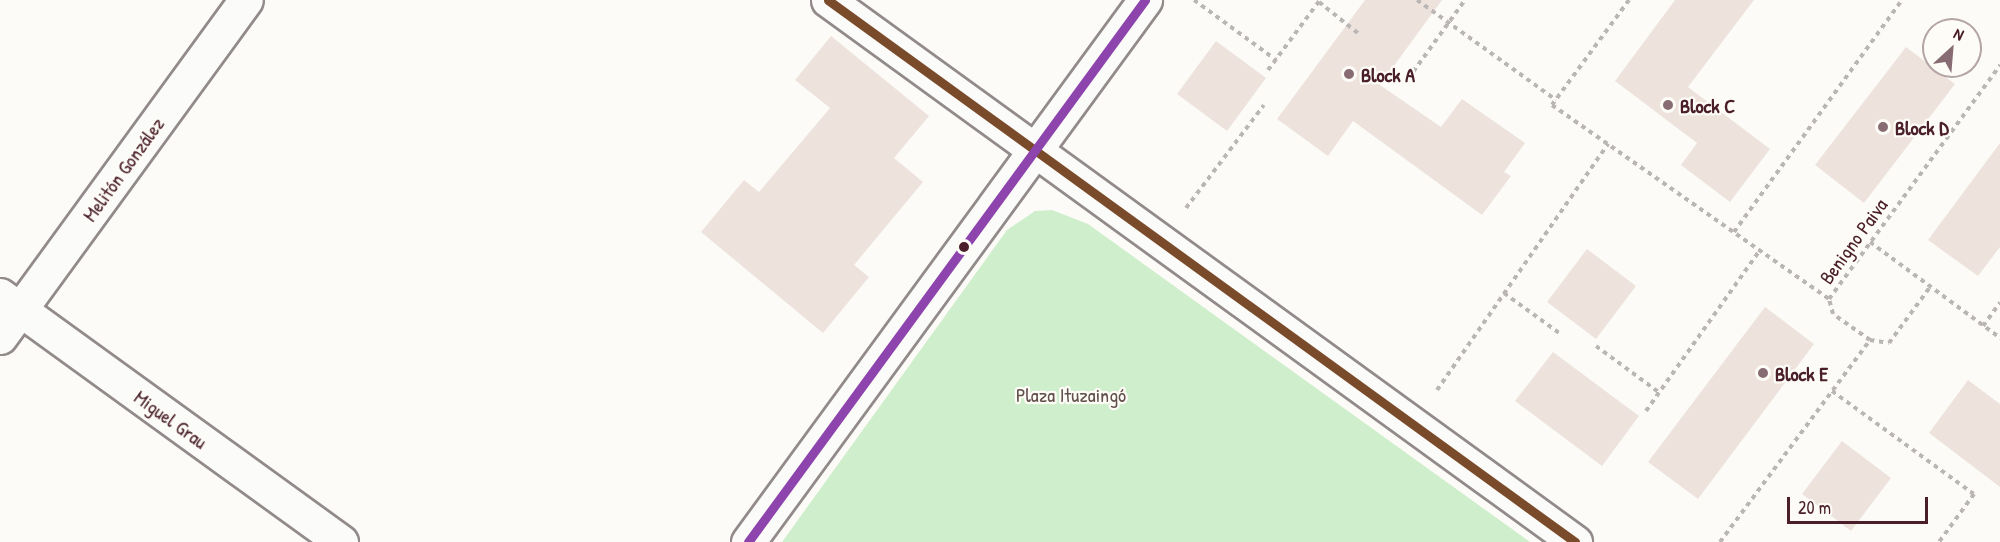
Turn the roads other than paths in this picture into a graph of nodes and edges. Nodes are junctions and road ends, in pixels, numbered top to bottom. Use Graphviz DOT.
graph roads {
  1 [pos="246,0"];
  2 [pos="828,0"];
  3 [pos="1145,0"];
  4 [pos="1036,148"];
  5 [pos="10,302"];
  6 [pos="0,337"];
  7 [pos="341,542"];
  8 [pos="748,542"];
  9 [pos="1575,542"];
  1 -- 5 [label="street, Melitón González"];
  2 -- 4 [label="street"];
  3 -- 4 [label="street"];
  4 -- 8 [label="street"];
  4 -- 9 [label="street"];
  5 -- 6 [label="street, Melitón González"];
  5 -- 7 [label="street, Miguel Grau"];
}
